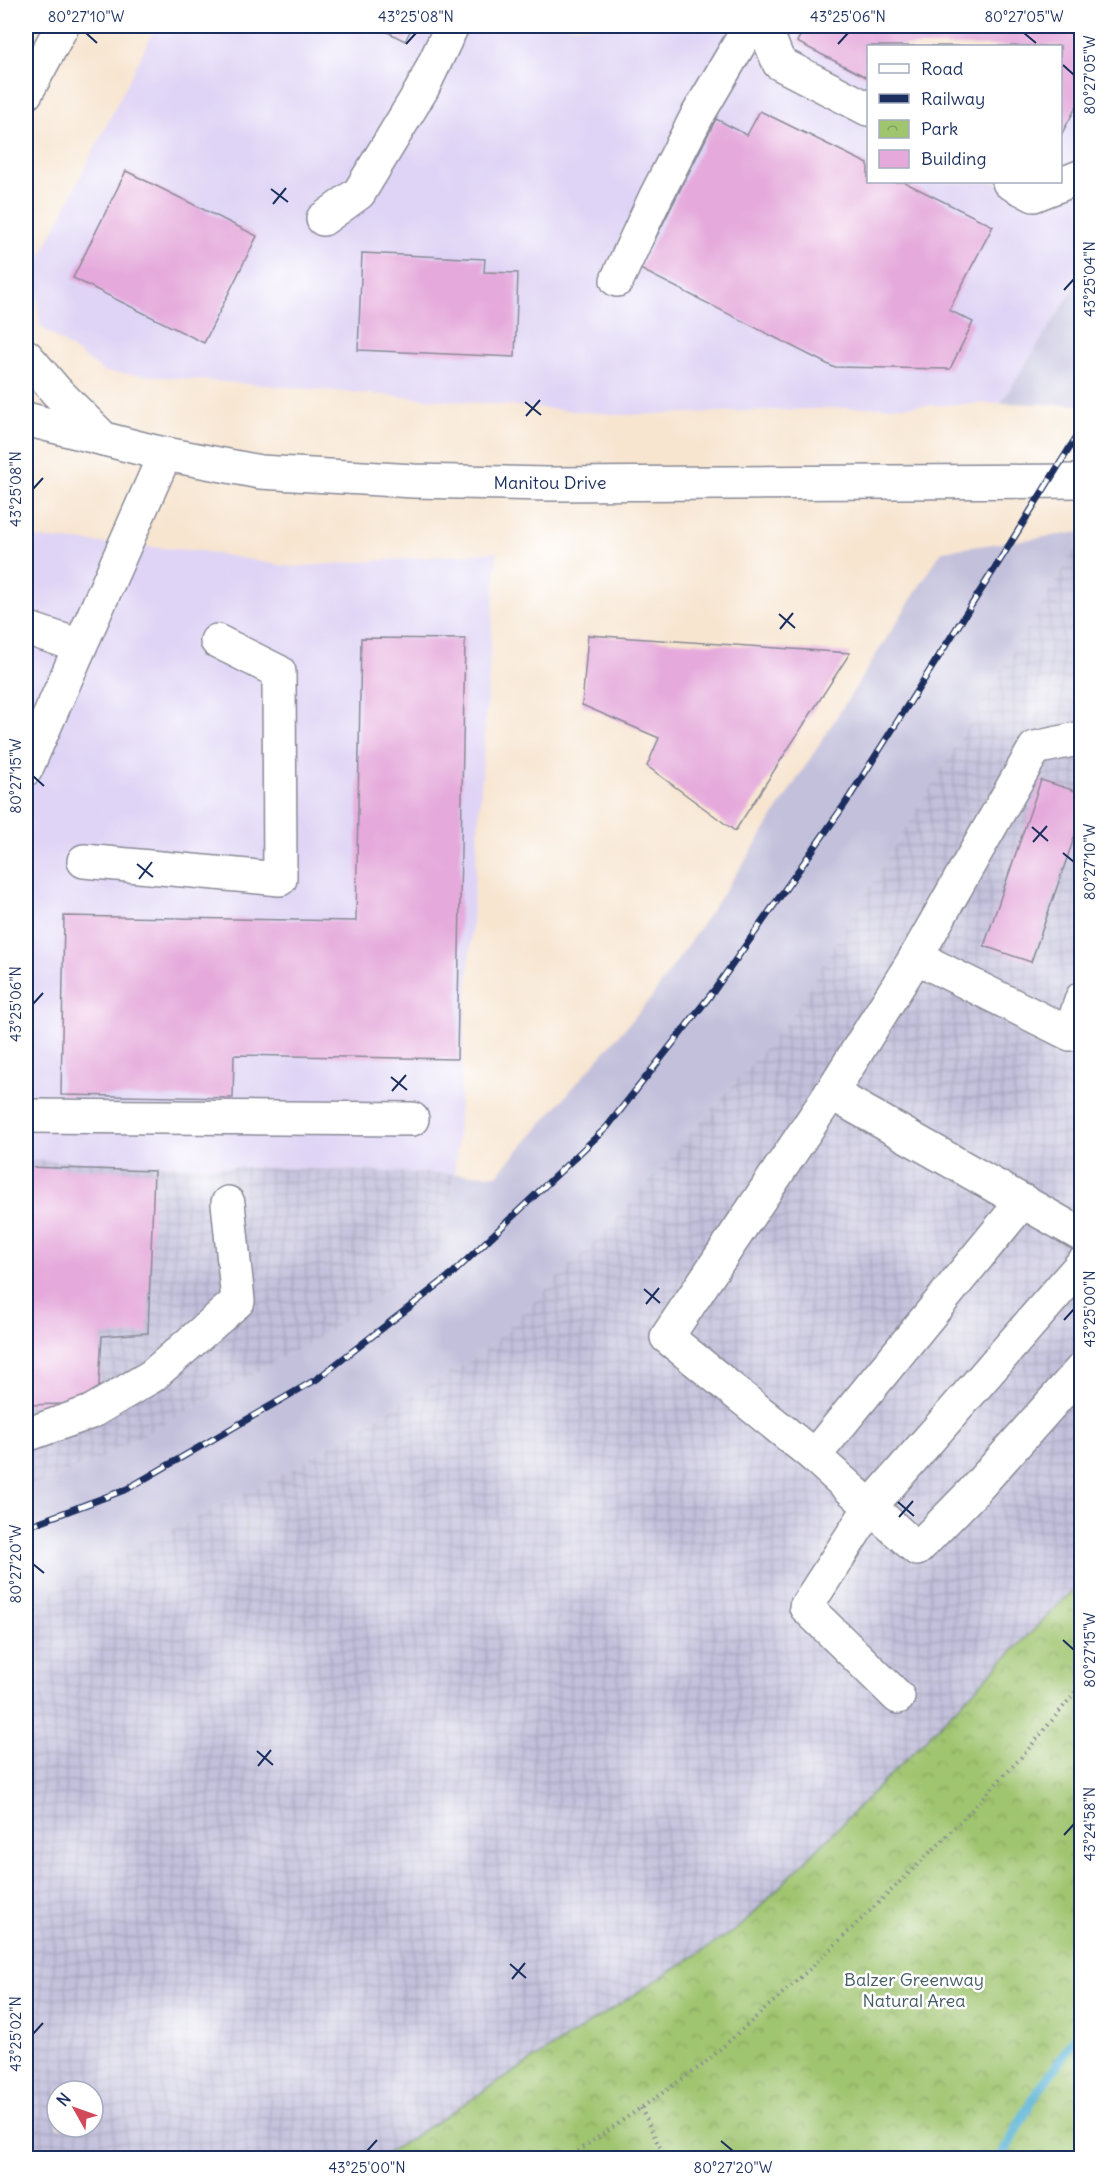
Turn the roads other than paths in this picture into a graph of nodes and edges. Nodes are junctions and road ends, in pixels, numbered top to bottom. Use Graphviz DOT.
graph roads {
  1 [pos="62,26"];
  2 [pos="452,26"];
  3 [pos="750,26"];
  4 [pos="764,26"];
  5 [pos="26,93"];
  6 [pos="867,108"];
  7 [pos="1082,176"];
  8 [pos="1011,183"];
  9 [pos="323,219"];
  10 [pos="617,280"];
  11 [pos="26,356"];
  12 [pos="26,419"];
  13 [pos="106,441"];
  14 [pos="165,454"];
  15 [pos="1082,481"];
  16 [pos="26,628"];
  17 [pos="217,641"];
  18 [pos="80,646"];
  19 [pos="1082,738"];
  20 [pos="26,769"];
  21 [pos="84,861"];
  22 [pos="916,957"];
  23 [pos="1082,998"];
  24 [pos="831,1093"];
  25 [pos="26,1116"];
  26 [pos="412,1119"];
  27 [pos="1023,1201"];
  28 [pos="228,1203"];
  29 [pos="1082,1235"];
  30 [pos="1082,1264"];
  31 [pos="1082,1369"];
  32 [pos="26,1435"];
  33 [pos="814,1456"];
  34 [pos="871,1506"];
  35 [pos="898,1698"];
  1 -- 5 [label="main road"];
  2 -- 9 [label="main road"];
  3 -- 10 [label="main road"];
  4 -- 6 [label="main road"];
  7 -- 8 [label="main road"];
  11 -- 13 [label="main road"];
  12 -- 13 [label="main road, Manitou Drive"];
  13 -- 14 [label="main road, Manitou Drive"];
  14 -- 15 [label="main road, Manitou Drive"];
  14 -- 18 [label="main road"];
  16 -- 18 [label="main road"];
  17 -- 21 [label="main road"];
  18 -- 20 [label="main road"];
  19 -- 22 [label="main road"];
  22 -- 23 [label="main road"];
  22 -- 24 [label="main road"];
  24 -- 27 [label="main road"];
  24 -- 33 [label="main road"];
  25 -- 26 [label="main road"];
  27 -- 29 [label="main road"];
  27 -- 33 [label="main road"];
  28 -- 32 [label="main road"];
  30 -- 34 [label="main road"];
  31 -- 34 [label="main road"];
  33 -- 34 [label="main road"];
  34 -- 35 [label="main road"];
}
